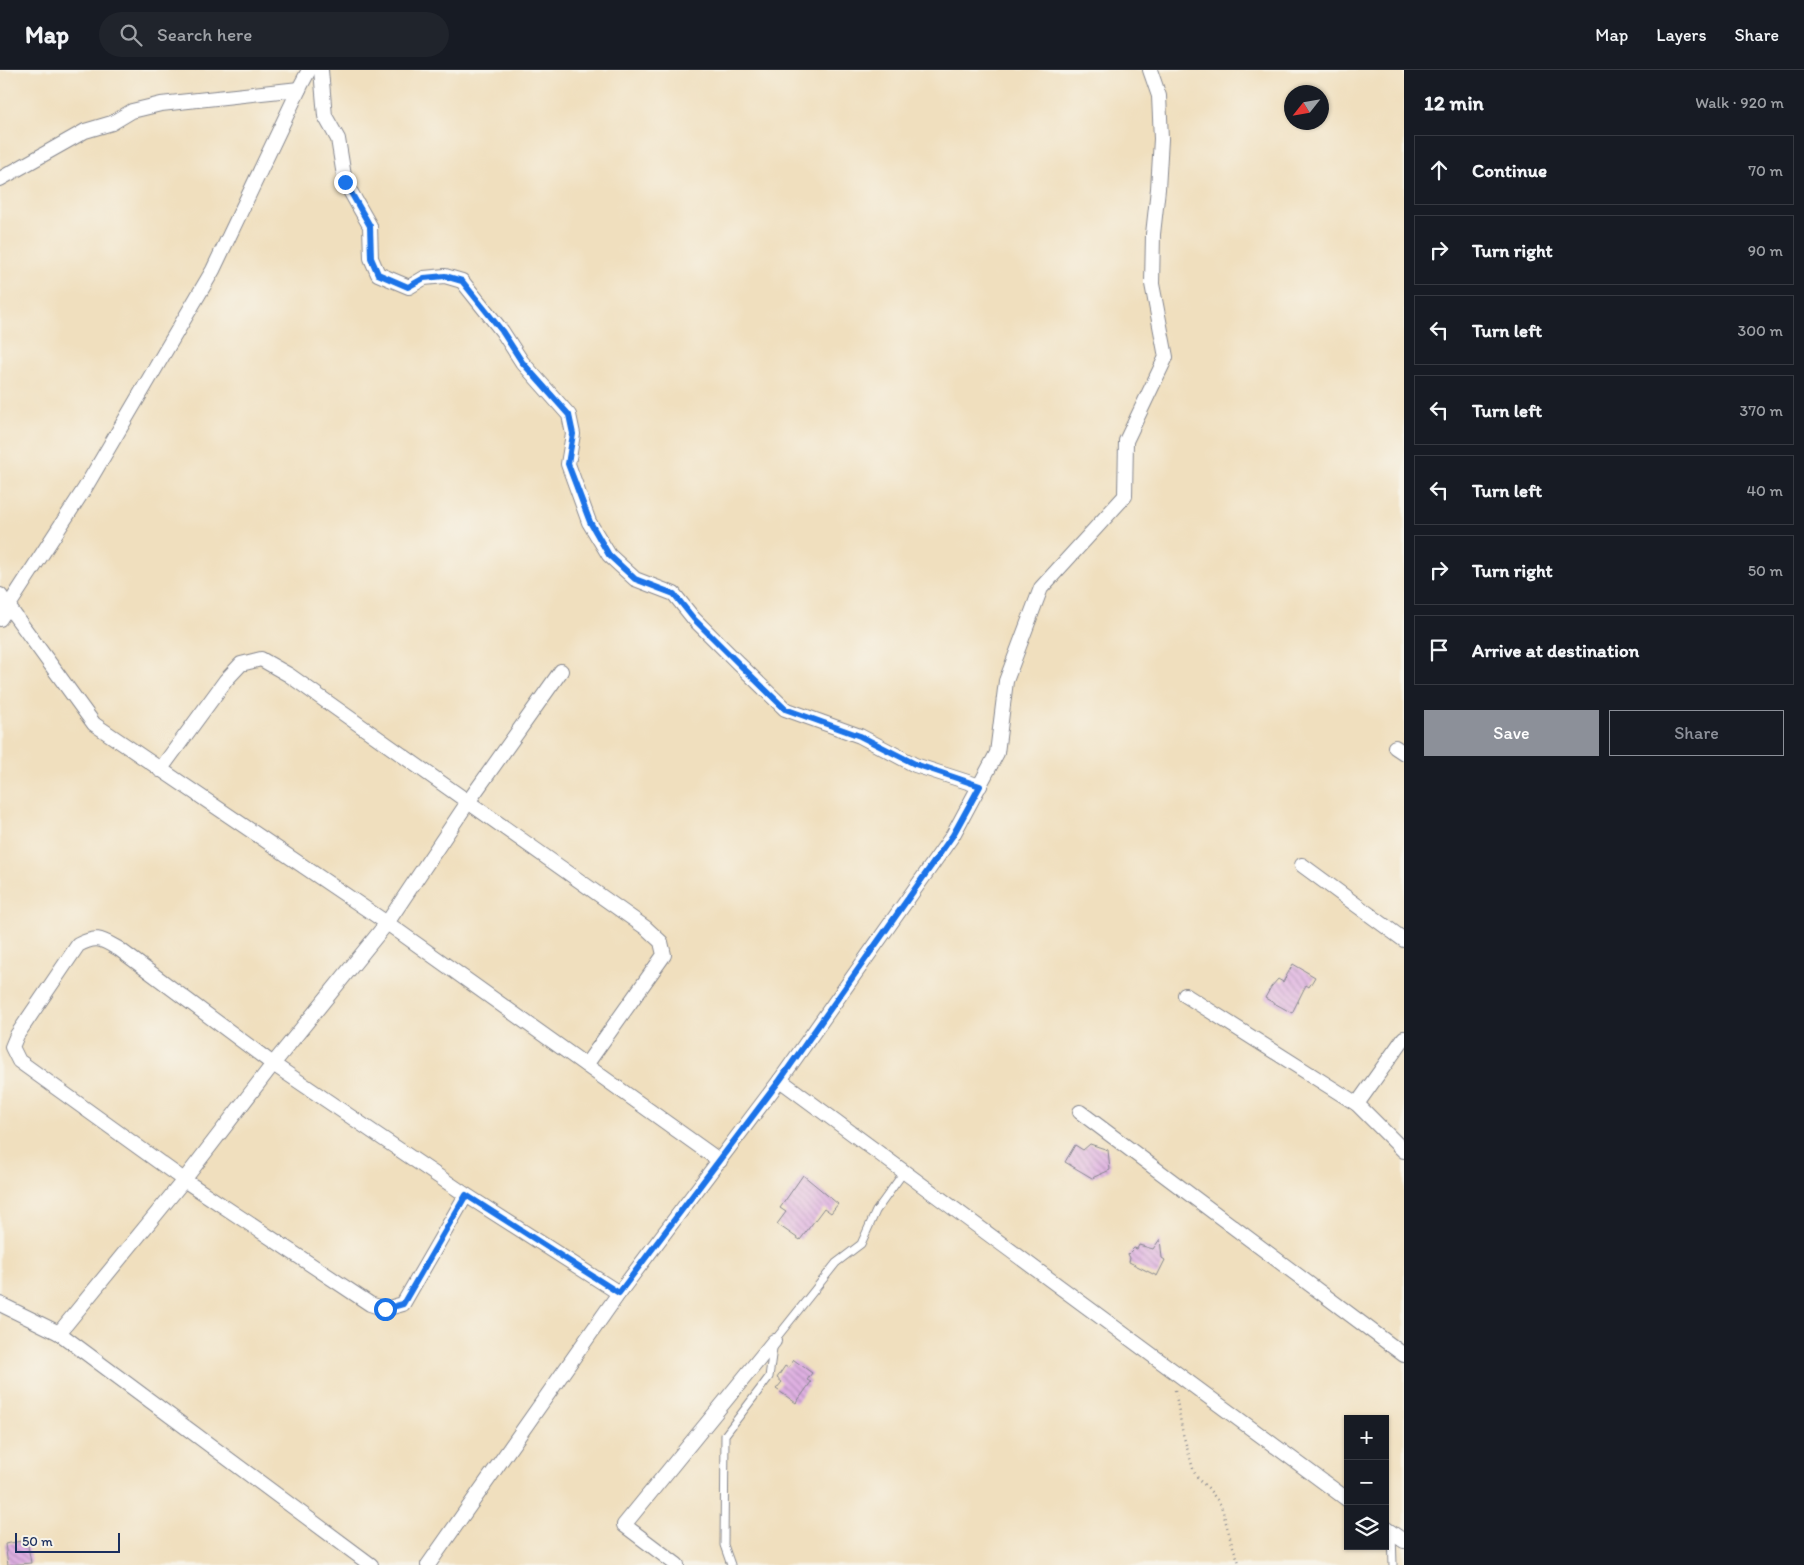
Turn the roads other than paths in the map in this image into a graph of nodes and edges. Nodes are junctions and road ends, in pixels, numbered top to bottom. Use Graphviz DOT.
graph roads {
  1 [pos="309,70"];
  2 [pos="321,70"];
  3 [pos="1150,70"];
  4 [pos="299,89"];
  5 [pos="0,179"];
  6 [pos="2,606"];
  7 [pos="0,620"];
  8 [pos="561,671"];
  9 [pos="160,770"];
  10 [pos="980,786"];
  11 [pos="468,802"];
  12 [pos="1302,865"];
  13 [pos="387,923"];
  14 [pos="1404,940"];
  15 [pos="1185,995"];
  16 [pos="1404,1038"];
  17 [pos="272,1064"];
  18 [pos="586,1065"];
  19 [pos="780,1080"];
  20 [pos="1357,1104"];
  21 [pos="1080,1112"];
  22 [pos="1404,1150"];
  23 [pos="720,1161"];
  24 [pos="904,1172"];
  25 [pos="184,1180"];
  26 [pos="466,1195"];
  27 [pos="619,1293"];
  28 [pos="0,1304"];
  29 [pos="59,1333"];
  30 [pos="774,1341"];
  31 [pos="1404,1355"];
  32 [pos="1344,1497"];
  33 [pos="1389,1531"];
  34 [pos="1389,1537"];
  35 [pos="1404,1541"];
  36 [pos="371,1565"];
  37 [pos="428,1565"];
  38 [pos="677,1565"];
  39 [pos="731,1565"];
  40 [pos="1393,1565"];
  1 -- 4 [label="street"];
  2 -- 10 [label="street"];
  3 -- 10 [label="street"];
  4 -- 5 [label="street"];
  4 -- 6 [label="street"];
  6 -- 7 [label="street"];
  6 -- 9 [label="street"];
  8 -- 11 [label="street"];
  9 -- 11 [label="street"];
  9 -- 13 [label="street"];
  10 -- 19 [label="street"];
  11 -- 13 [label="street"];
  11 -- 18 [label="street"];
  12 -- 14 [label="street"];
  13 -- 17 [label="street"];
  13 -- 18 [label="street"];
  15 -- 20 [label="street"];
  16 -- 20 [label="street"];
  17 -- 25 [label="street"];
  17 -- 25 [label="street"];
  17 -- 26 [label="street"];
  18 -- 23 [label="street"];
  19 -- 23 [label="street"];
  19 -- 24 [label="street"];
  20 -- 22 [label="street"];
  21 -- 31 [label="street"];
  23 -- 27 [label="street"];
  24 -- 30 [label="lane"];
  24 -- 32 [label="street"];
  25 -- 26 [label="street"];
  25 -- 29 [label="street"];
  26 -- 27 [label="street"];
  27 -- 37 [label="street"];
  28 -- 29 [label="street"];
  29 -- 36 [label="street"];
  30 -- 38 [label="street"];
  30 -- 39 [label="lane"];
  33 -- 35 [label="street"];
  34 -- 40 [label="lane"];
}
